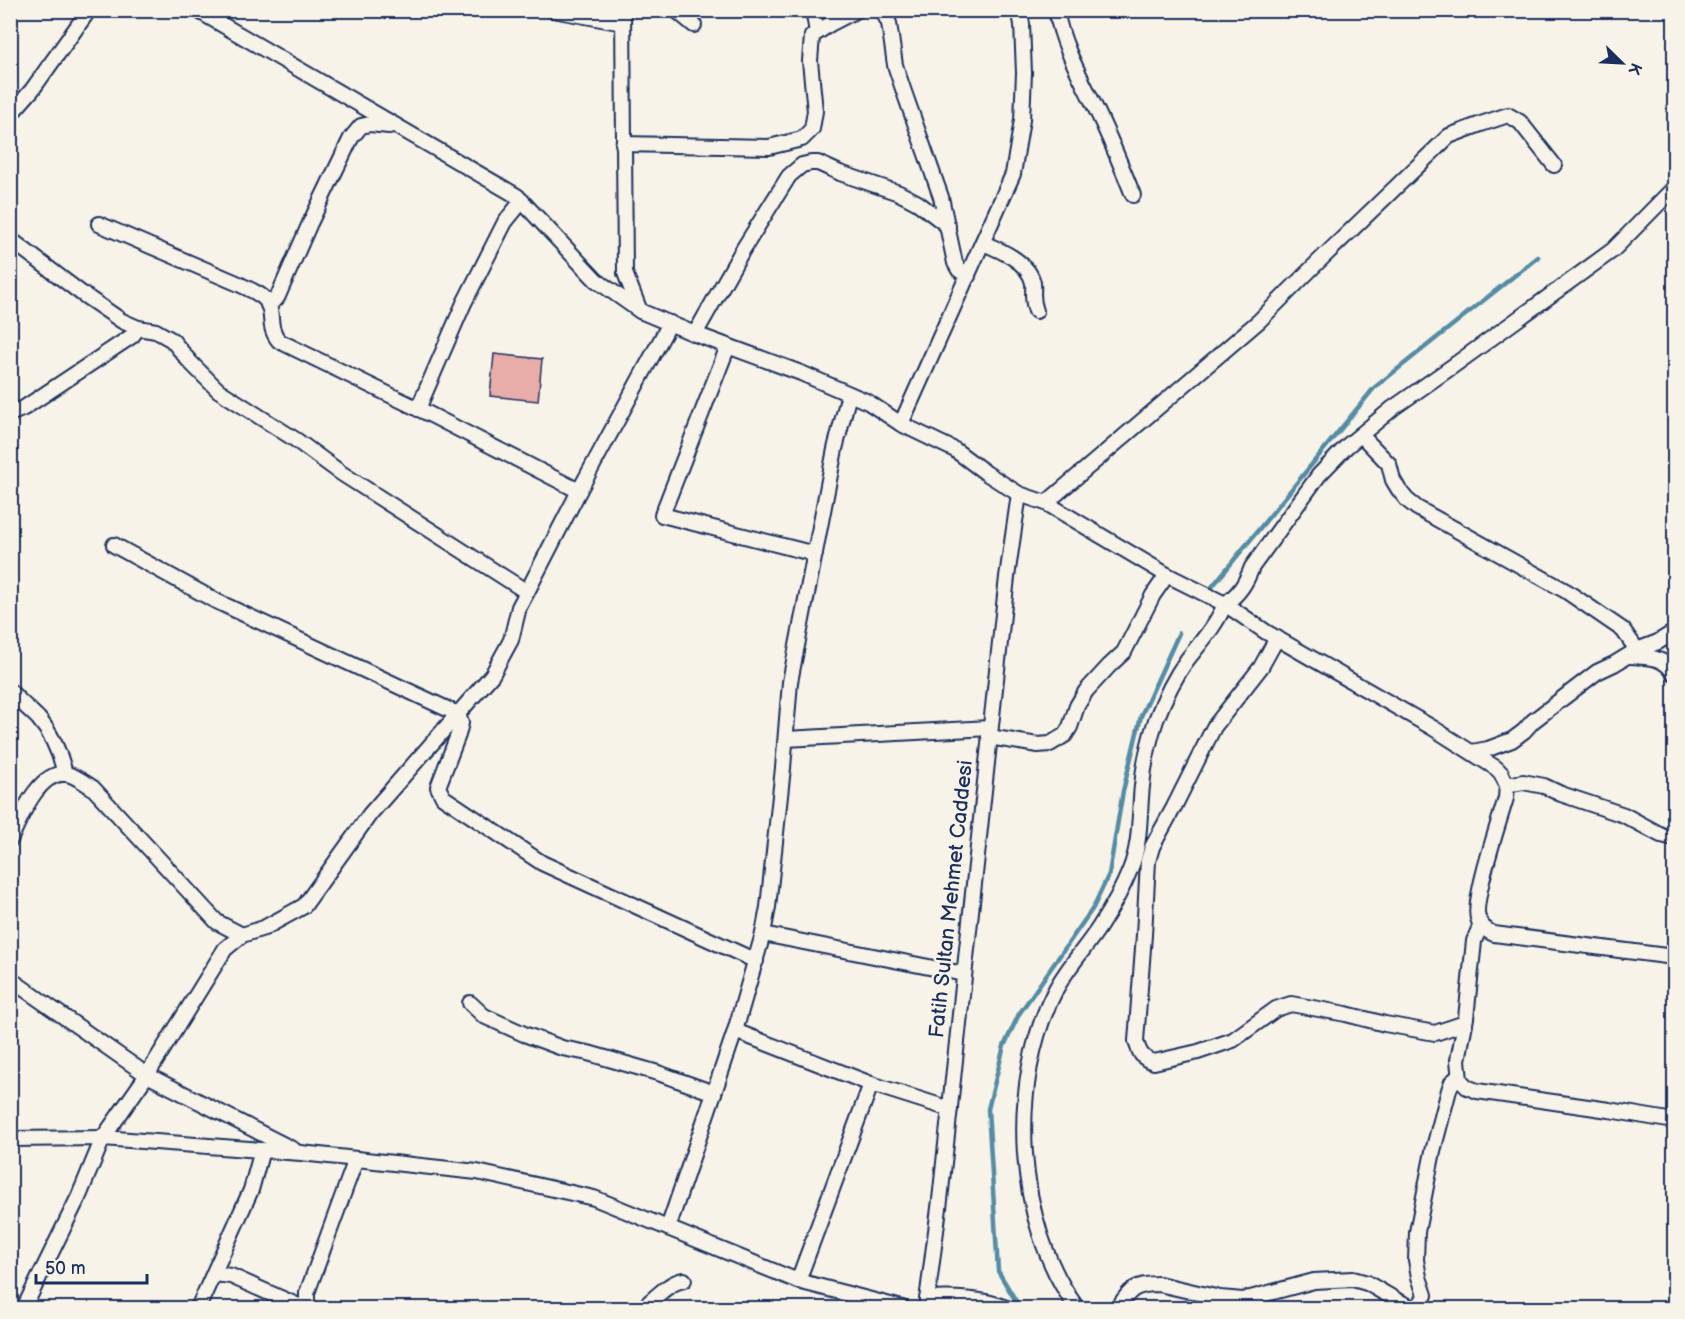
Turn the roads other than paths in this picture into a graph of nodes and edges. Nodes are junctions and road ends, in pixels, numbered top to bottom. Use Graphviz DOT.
graph roads {
  1 [pos="88,10"];
  2 [pos="197,10"];
  3 [pos="553,10"];
  4 [pos="676,10"];
  5 [pos="813,10"];
  6 [pos="857,10"];
  7 [pos="882,10"];
  8 [pos="1019,10"];
  9 [pos="1056,10"];
  10 [pos="623,17"];
  11 [pos="694,25"];
  12 [pos="817,32"];
  13 [pos="10,116"];
  14 [pos="397,127"];
  15 [pos="623,144"];
  16 [pos="1554,165"];
  17 [pos="1674,188"];
  18 [pos="1133,195"];
  19 [pos="522,201"];
  20 [pos="99,224"];
  21 [pos="948,226"];
  22 [pos="11,240"];
  23 [pos="983,243"];
  24 [pos="968,276"];
  25 [pos="268,305"];
  26 [pos="640,310"];
  27 [pos="1036,311"];
  28 [pos="670,323"];
  29 [pos="138,328"];
  30 [pos="695,334"];
  31 [pos="728,346"];
  32 [pos="849,394"];
  33 [pos="418,409"];
  34 [pos="10,414"];
  35 [pos="901,424"];
  36 [pos="1361,435"];
  37 [pos="579,491"];
  38 [pos="1019,494"];
  39 [pos="1046,503"];
  40 [pos="114,544"];
  41 [pos="815,554"];
  42 [pos="1167,575"];
  43 [pos="527,592"];
  44 [pos="1226,604"];
  45 [pos="1674,632"];
  46 [pos="1277,638"];
  47 [pos="1632,653"];
  48 [pos="1674,673"];
  49 [pos="10,691"];
  50 [pos="458,714"];
  51 [pos="990,733"];
  52 [pos="786,739"];
  53 [pos="1472,752"];
  54 [pos="65,774"];
  55 [pos="1507,785"];
  56 [pos="1674,838"];
  57 [pos="10,840"];
  58 [pos="1481,924"];
  59 [pos="763,934"];
  60 [pos="242,935"];
  61 [pos="1674,948"];
  62 [pos="756,960"];
  63 [pos="964,974"];
  64 [pos="10,979"];
  65 [pos="470,1003"];
  66 [pos="1465,1023"];
  67 [pos="735,1031"];
  68 [pos="147,1075"];
  69 [pos="1459,1076"];
  70 [pos="871,1084"];
  71 [pos="714,1092"];
  72 [pos="950,1109"];
  73 [pos="1674,1121"];
  74 [pos="103,1137"];
  75 [pos="10,1139"];
  76 [pos="262,1150"];
  77 [pos="301,1153"];
  78 [pos="356,1159"];
  79 [pos="668,1228"];
  80 [pos="214,1274"];
  81 [pos="684,1280"];
  82 [pos="798,1281"];
  83 [pos="926,1304"];
  84 [pos="24,1308"];
  85 [pos="198,1308"];
  86 [pos="309,1308"];
  87 [pos="643,1308"];
  88 [pos="902,1308"];
  89 [pos="1007,1308"];
  90 [pos="1077,1308"];
  91 [pos="1118,1308"];
  1 -- 13 [label="street"];
  2 -- 14 [label="street"];
  3 -- 10 [label="street"];
  4 -- 11 [label="street"];
  5 -- 12 [label="street"];
  6 -- 12 [label="street"];
  7 -- 21 [label="street"];
  8 -- 23 [label="street"];
  9 -- 18 [label="street"];
  10 -- 15 [label="street"];
  12 -- 15 [label="street"];
  14 -- 19 [label="street"];
  14 -- 25 [label="street"];
  15 -- 26 [label="street"];
  16 -- 39 [label="street"];
  17 -- 36 [label="street"];
  19 -- 26 [label="street"];
  19 -- 33 [label="street"];
  20 -- 25 [label="street"];
  21 -- 24 [label="street"];
  21 -- 30 [label="street"];
  22 -- 29 [label="street"];
  23 -- 24 [label="street"];
  23 -- 27 [label="street"];
  24 -- 35 [label="street"];
  25 -- 33 [label="street"];
  26 -- 28 [label="street"];
  28 -- 30 [label="street"];
  28 -- 37 [label="street"];
  29 -- 34 [label="street"];
  29 -- 43 [label="street"];
  30 -- 31 [label="street"];
  31 -- 32 [label="street"];
  31 -- 41 [label="street"];
  32 -- 35 [label="street"];
  32 -- 41 [label="street"];
  33 -- 37 [label="street"];
  35 -- 38 [label="street"];
  36 -- 44 [label="street"];
  36 -- 47 [label="street"];
  37 -- 43 [label="street"];
  38 -- 39 [label="street"];
  38 -- 51 [label="street, Fatih Sultan Mehmet Caddesi"];
  39 -- 42 [label="street"];
  40 -- 50 [label="street"];
  41 -- 52 [label="street"];
  42 -- 44 [label="street"];
  42 -- 51 [label="street"];
  43 -- 50 [label="street"];
  44 -- 46 [label="street"];
  44 -- 90 [label="street"];
  45 -- 47 [label="street"];
  46 -- 53 [label="street"];
  46 -- 66 [label="street"];
  47 -- 48 [label="street"];
  47 -- 53 [label="street"];
  49 -- 54 [label="street"];
  50 -- 60 [label="street"];
  50 -- 62 [label="street"];
  51 -- 52 [label="street"];
  51 -- 63 [label="street, Fatih Sultan Mehmet Caddesi"];
  52 -- 59 [label="street"];
  53 -- 55 [label="street"];
  54 -- 57 [label="street"];
  54 -- 60 [label="street"];
  55 -- 56 [label="street"];
  55 -- 58 [label="street"];
  58 -- 61 [label="street"];
  58 -- 66 [label="street"];
  59 -- 62 [label="street"];
  59 -- 63 [label="street"];
  60 -- 68 [label="street"];
  62 -- 67 [label="street"];
  63 -- 72 [label="street, Fatih Sultan Mehmet Caddesi"];
  64 -- 68 [label="street"];
  65 -- 71 [label="street"];
  66 -- 69 [label="street"];
  67 -- 70 [label="street"];
  67 -- 71 [label="street"];
  68 -- 74 [label="street"];
  68 -- 77 [label="street"];
  69 -- 73 [label="street"];
  69 -- 91 [label="street"];
  70 -- 72 [label="street"];
  70 -- 82 [label="street"];
  71 -- 79 [label="street"];
  72 -- 83 [label="street, Fatih Sultan Mehmet Caddesi"];
  74 -- 75 [label="street"];
  74 -- 76 [label="street"];
  74 -- 84 [label="street"];
  76 -- 77 [label="street"];
  76 -- 80 [label="street"];
  77 -- 78 [label="street"];
  78 -- 79 [label="street"];
  78 -- 86 [label="street"];
  79 -- 82 [label="street"];
  80 -- 85 [label="street"];
  80 -- 86 [label="street"];
  81 -- 87 [label="street"];
  82 -- 88 [label="street"];
  83 -- 89 [label="street"];
}
